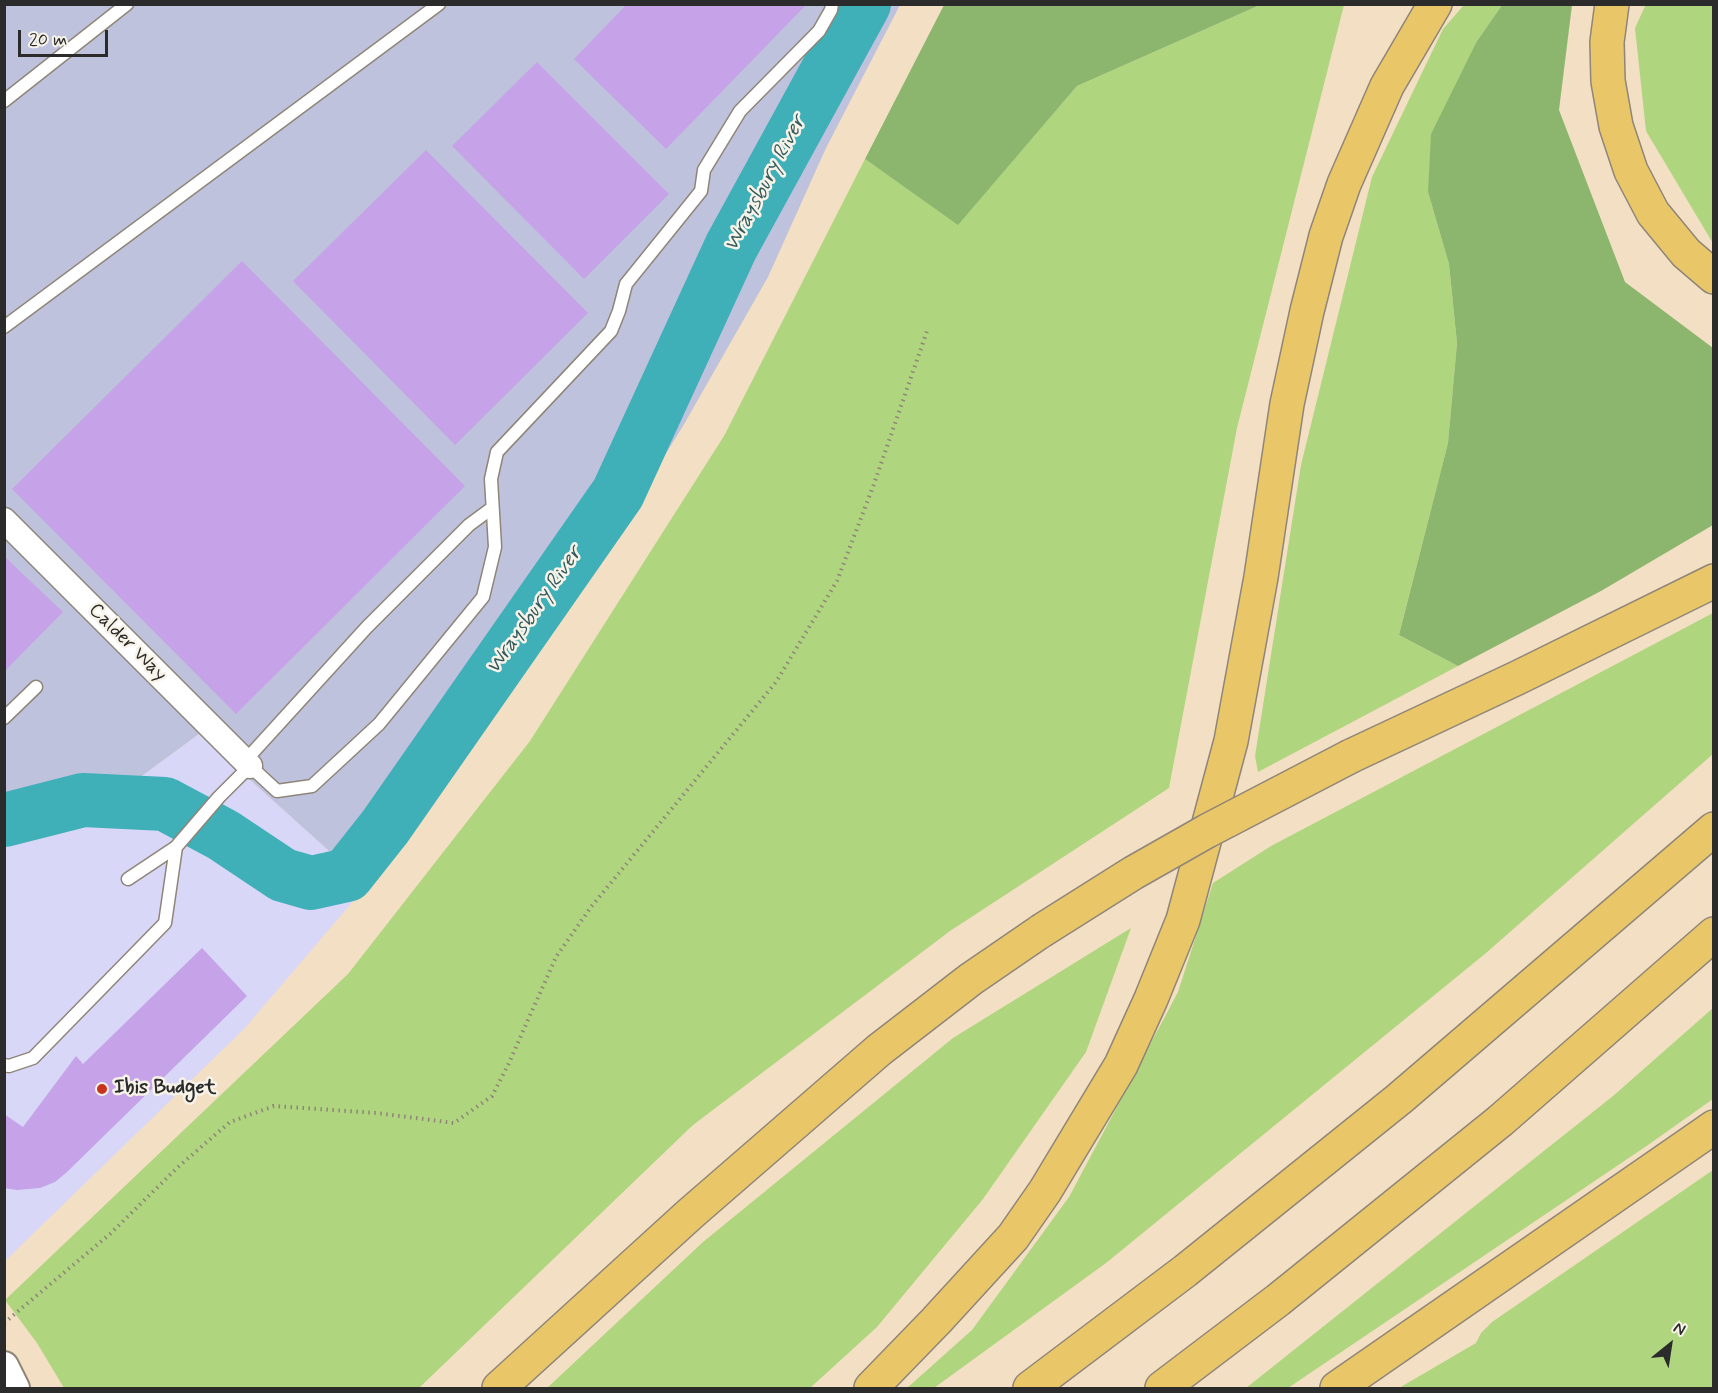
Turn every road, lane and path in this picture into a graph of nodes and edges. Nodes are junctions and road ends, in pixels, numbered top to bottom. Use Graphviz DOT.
graph roads {
  1 [pos="127,4"];
  2 [pos="440,4"];
  3 [pos="832,4"];
  4 [pos="1435,4"];
  5 [pos="1612,4"];
  6 [pos="4,101"];
  7 [pos="1713,277"];
  8 [pos="4,327"];
  9 [pos="927,331"];
  10 [pos="492,508"];
  11 [pos="4,520"];
  12 [pos="1713,581"];
  13 [pos="36,687"];
  14 [pos="4,718"];
  15 [pos="247,764"];
  16 [pos="1713,829"];
  17 [pos="1207,831"];
  18 [pos="176,848"];
  19 [pos="128,879"];
  20 [pos="1713,934"];
  21 [pos="4,1065"];
  22 [pos="1713,1127"];
  23 [pos="4,1323"];
  24 [pos="4,1366"];
  25 [pos="15,1389"];
  26 [pos="499,1389"];
  27 [pos="871,1389"];
  28 [pos="1030,1389"];
  29 [pos="1162,1389"];
  30 [pos="1337,1389"];
  1 -- 6 [label="lane"];
  2 -- 8 [label="lane"];
  3 -- 10 [label="lane"];
  4 -- 17 [label="highway"];
  5 -- 7 [label="highway"];
  9 -- 23 [label="path"];
  10 -- 15 [label="lane"];
  10 -- 15 [label="lane"];
  11 -- 15 [label="street, Calder Way"];
  12 -- 17 [label="highway, bridge"];
  13 -- 14 [label="lane"];
  15 -- 18 [label="lane"];
  16 -- 28 [label="highway"];
  17 -- 26 [label="highway, bridge"];
  17 -- 27 [label="highway"];
  18 -- 19 [label="lane"];
  18 -- 21 [label="lane"];
  20 -- 29 [label="highway"];
  22 -- 30 [label="highway"];
  24 -- 25 [label="street"];
}
